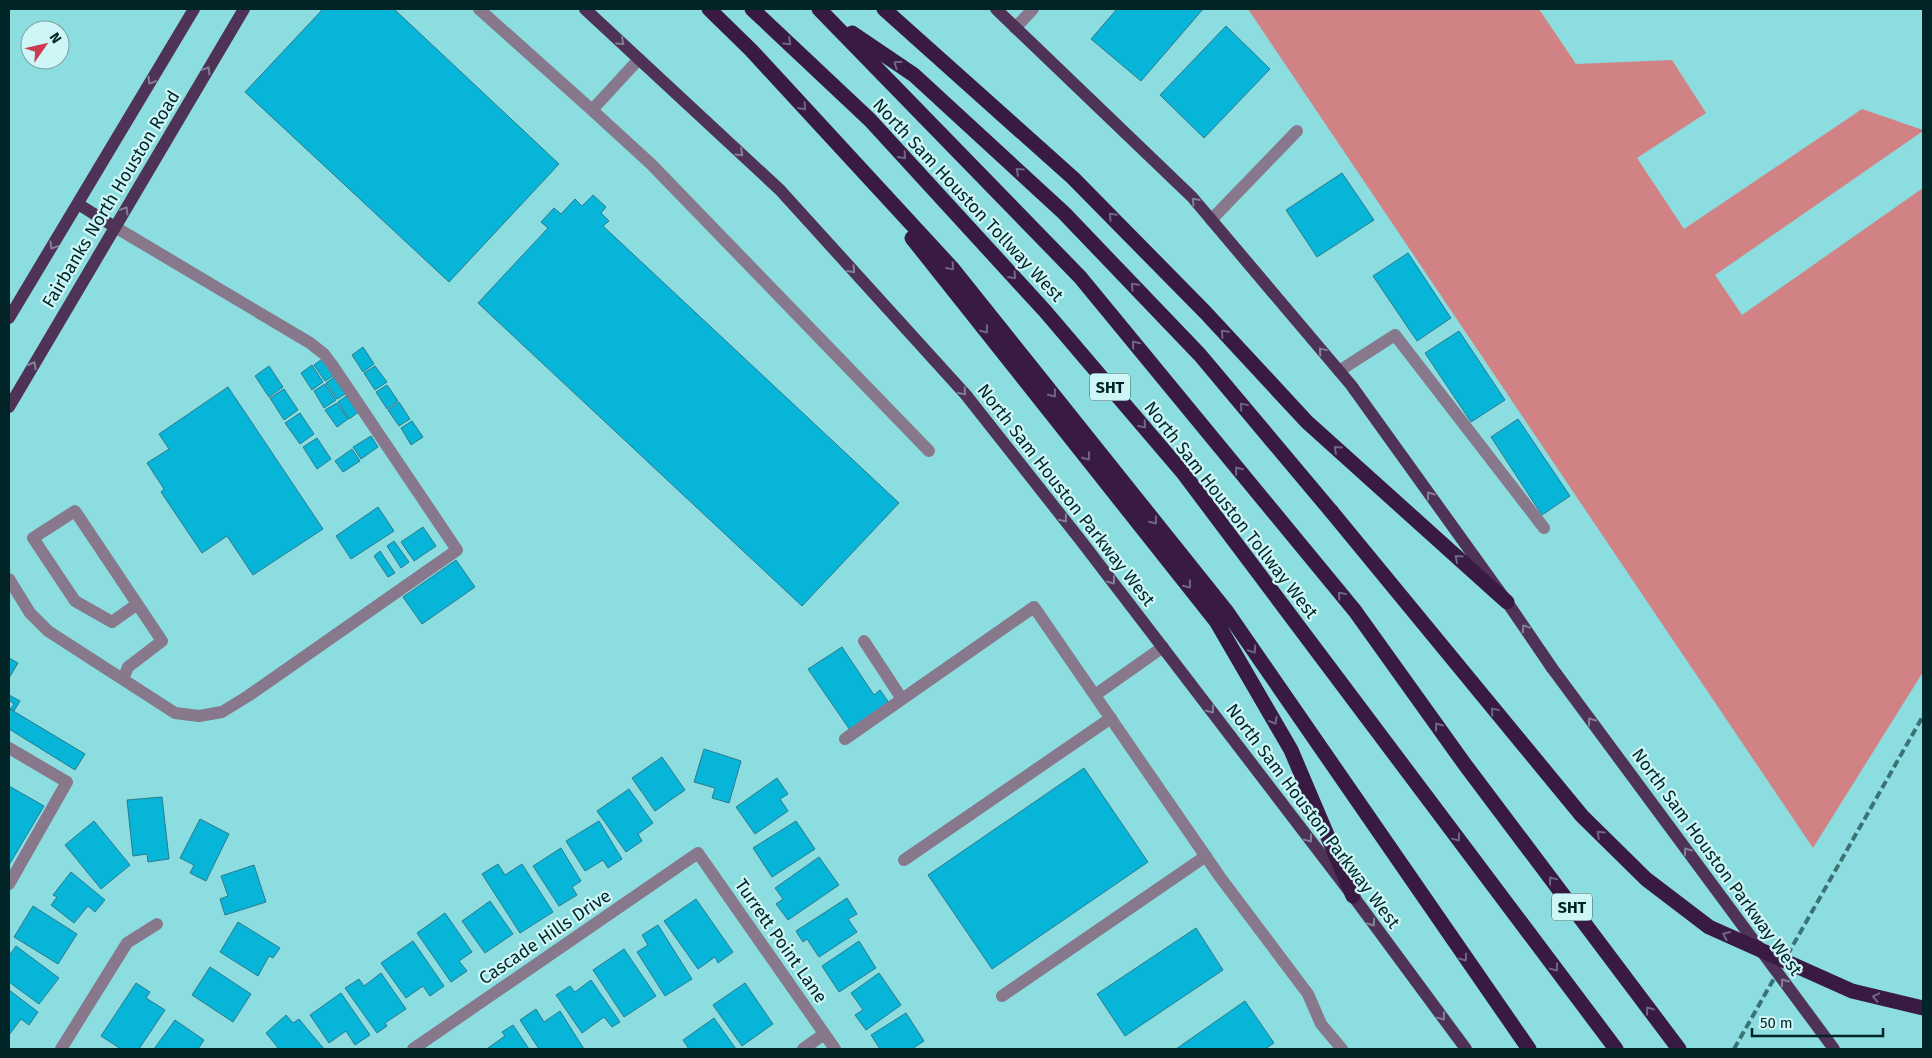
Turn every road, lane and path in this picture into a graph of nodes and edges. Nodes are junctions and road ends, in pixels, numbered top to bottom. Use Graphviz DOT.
graph roads {
  1 [pos="194,9"];
  2 [pos="244,9"];
  3 [pos="479,9"];
  4 [pos="585,9"];
  5 [pos="709,9"];
  6 [pos="752,9"];
  7 [pos="884,9"];
  8 [pos="996,9"];
  9 [pos="1033,9"];
  10 [pos="822,11"];
  11 [pos="1015,28"];
  12 [pos="640,59"];
  13 [pos="592,110"];
  14 [pos="1297,131"];
  15 [pos="835,142"];
  16 [pos="78,204"];
  17 [pos="1211,220"];
  18 [pos="115,227"];
  19 [pos="9,318"];
  20 [pos="1339,371"];
  21 [pos="9,407"];
  22 [pos="930,451"];
  23 [pos="1544,528"];
  24 [pos="9,579"];
  25 [pos="1508,602"];
  26 [pos="136,605"];
  27 [pos="864,641"];
  28 [pos="1163,647"];
  29 [pos="123,679"];
  30 [pos="1095,696"];
  31 [pos="902,699"];
  32 [pos="1111,718"];
  33 [pos="845,739"];
  34 [pos="9,748"];
  35 [pos="698,853"];
  36 [pos="1206,856"];
  37 [pos="904,860"];
  38 [pos="9,884"];
  39 [pos="1353,896"];
  40 [pos="157,924"];
  41 [pos="1002,996"];
  42 [pos="1923,1008"];
  43 [pos="824,1034"];
  44 [pos="61,1049"];
  45 [pos="413,1049"];
  46 [pos="803,1049"];
  47 [pos="835,1049"];
  48 [pos="1342,1049"];
  49 [pos="1466,1049"];
  50 [pos="1529,1049"];
  51 [pos="1616,1049"];
  52 [pos="1679,1049"];
  53 [pos="1834,1049"];
  1 -- 16 [label="main road, Fairbanks North Houston Road, one-way"];
  18 -- 2 [label="main road, Fairbanks North Houston Road, one-way"];
  3 -- 13 [label="street"];
  4 -- 12 [label="main road, North Sam Houston Parkway West, one-way"];
  5 -- 15 [label="highway, one-way"];
  6 -- 51 [label="highway, North Sam Houston Tollway West / SHT, one-way"];
  25 -- 7 [label="highway, one-way"];
  8 -- 11 [label="main road, North Sam Houston Parkway West"];
  9 -- 11 [label="street"];
  42 -- 10 [label="highway, one-way, bridge"];
  52 -- 10 [label="highway, North Sam Houston Tollway West / SHT, one-way"];
  17 -- 11 [label="main road, North Sam Houston Parkway West, one-way"];
  12 -- 13 [label="street"];
  12 -- 28 [label="main road, North Sam Houston Parkway West, one-way"];
  13 -- 22 [label="street"];
  14 -- 17 [label="street"];
  15 -- 39 [label="highway, one-way"];
  15 -- 50 [label="highway, one-way"];
  16 -- 18 [label="main road"];
  16 -- 19 [label="main road, Fairbanks North Houston Road, one-way"];
  20 -- 17 [label="main road, North Sam Houston Parkway West, one-way"];
  21 -- 18 [label="main road, Fairbanks North Houston Road, one-way"];
  18 -- 29 [label="street"];
  20 -- 23 [label="street"];
  25 -- 20 [label="main road, North Sam Houston Parkway West, one-way"];
  24 -- 29 [label="street"];
  53 -- 25 [label="main road, North Sam Houston Parkway West, one-way, bridge"];
  26 -- 26 [label="street"];
  26 -- 29 [label="street"];
  27 -- 31 [label="street"];
  28 -- 30 [label="street"];
  28 -- 39 [label="main road, North Sam Houston Parkway West, one-way"];
  30 -- 31 [label="street"];
  30 -- 32 [label="street"];
  31 -- 33 [label="street"];
  32 -- 36 [label="street"];
  32 -- 37 [label="street"];
  34 -- 38 [label="street"];
  35 -- 43 [label="street, Turrett Point Lane"];
  35 -- 45 [label="street, Cascade Hills Drive"];
  36 -- 41 [label="street"];
  36 -- 48 [label="street"];
  39 -- 49 [label="main road, North Sam Houston Parkway West, one-way"];
  40 -- 44 [label="street"];
  43 -- 46 [label="street"];
  43 -- 47 [label="street, Turrett Point Lane"];
}
